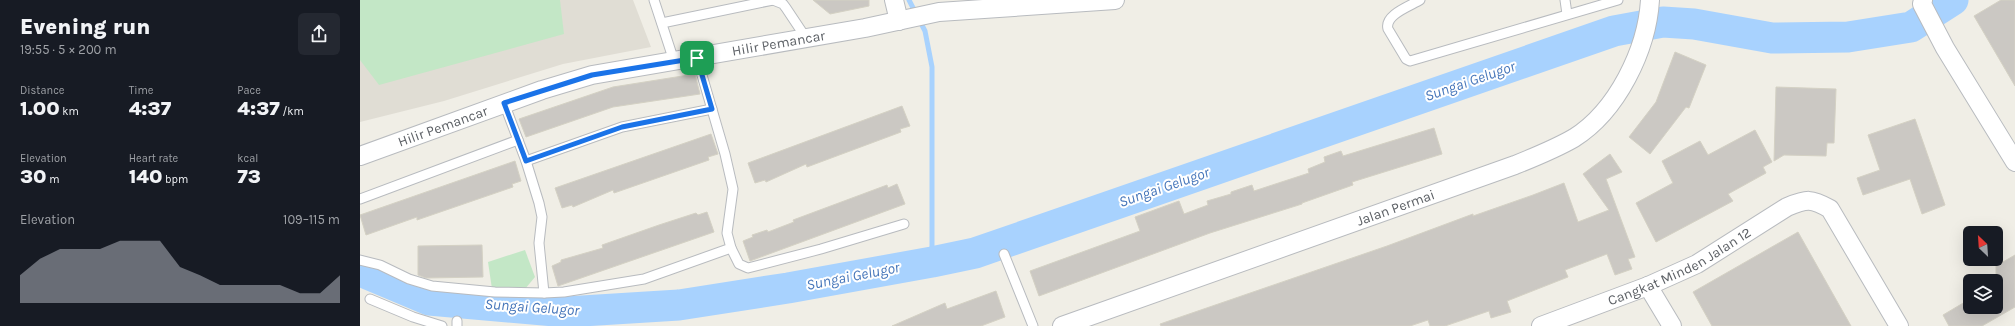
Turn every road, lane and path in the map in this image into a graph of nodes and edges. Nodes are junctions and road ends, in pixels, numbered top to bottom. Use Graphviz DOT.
graph roads {
  1 [pos="654,0"];
  2 [pos="773,0"];
  3 [pos="894,0"];
  4 [pos="1115,0"];
  5 [pos="1420,0"];
  6 [pos="1565,0"];
  7 [pos="1618,0"];
  8 [pos="1922,2"];
  9 [pos="1650,3"];
  10 [pos="921,13"];
  11 [pos="1567,14"];
  12 [pos="662,23"];
  13 [pos="806,38"];
  14 [pos="697,58"];
  15 [pos="674,61"];
  16 [pos="504,103"];
  17 [pos="712,109"];
  18 [pos="518,140"];
  19 [pos="360,156"];
  20 [pos="526,161"];
  21 [pos="2015,162"];
  22 [pos="360,199"];
  23 [pos="904,224"];
  24 [pos="732,248"];
  25 [pos="1004,254"];
  26 [pos="360,260"];
  27 [pos="1648,286"];
  28 [pos="544,293"];
  29 [pos="370,299"];
  30 [pos="442,326"];
  31 [pos="1033,326"];
  32 [pos="1062,326"];
  33 [pos="1540,326"];
  34 [pos="1672,326"];
  35 [pos="1899,326"];
  1 -- 12 [label="lane"];
  2 -- 12 [label="lane"];
  2 -- 13 [label="lane"];
  3 -- 10 [label="street"];
  4 -- 10 [label="street, Hilir Pemancar"];
  5 -- 11 [label="lane"];
  6 -- 11 [label="lane"];
  7 -- 11 [label="lane"];
  8 -- 21 [label="street"];
  9 -- 32 [label="street, Jalan Permai"];
  10 -- 13 [label="street, Hilir Pemancar"];
  12 -- 15 [label="lane"];
  13 -- 14 [label="street, Hilir Pemancar"];
  14 -- 15 [label="street, Hilir Pemancar"];
  14 -- 17 [label="lane"];
  15 -- 16 [label="street, Hilir Pemancar"];
  16 -- 18 [label="lane"];
  16 -- 19 [label="street, Hilir Pemancar"];
  17 -- 20 [label="lane"];
  17 -- 24 [label="lane"];
  18 -- 20 [label="lane"];
  18 -- 22 [label="lane"];
  20 -- 28 [label="lane"];
  23 -- 24 [label="lane"];
  24 -- 28 [label="lane"];
  25 -- 31 [label="lane"];
  26 -- 28 [label="lane"];
  27 -- 33 [label="street, Cangkat Minden Jalan 12"];
  27 -- 34 [label="street"];
  27 -- 35 [label="street, Cangkat Minden Jalan 12"];
  29 -- 30 [label="lane"];
}
